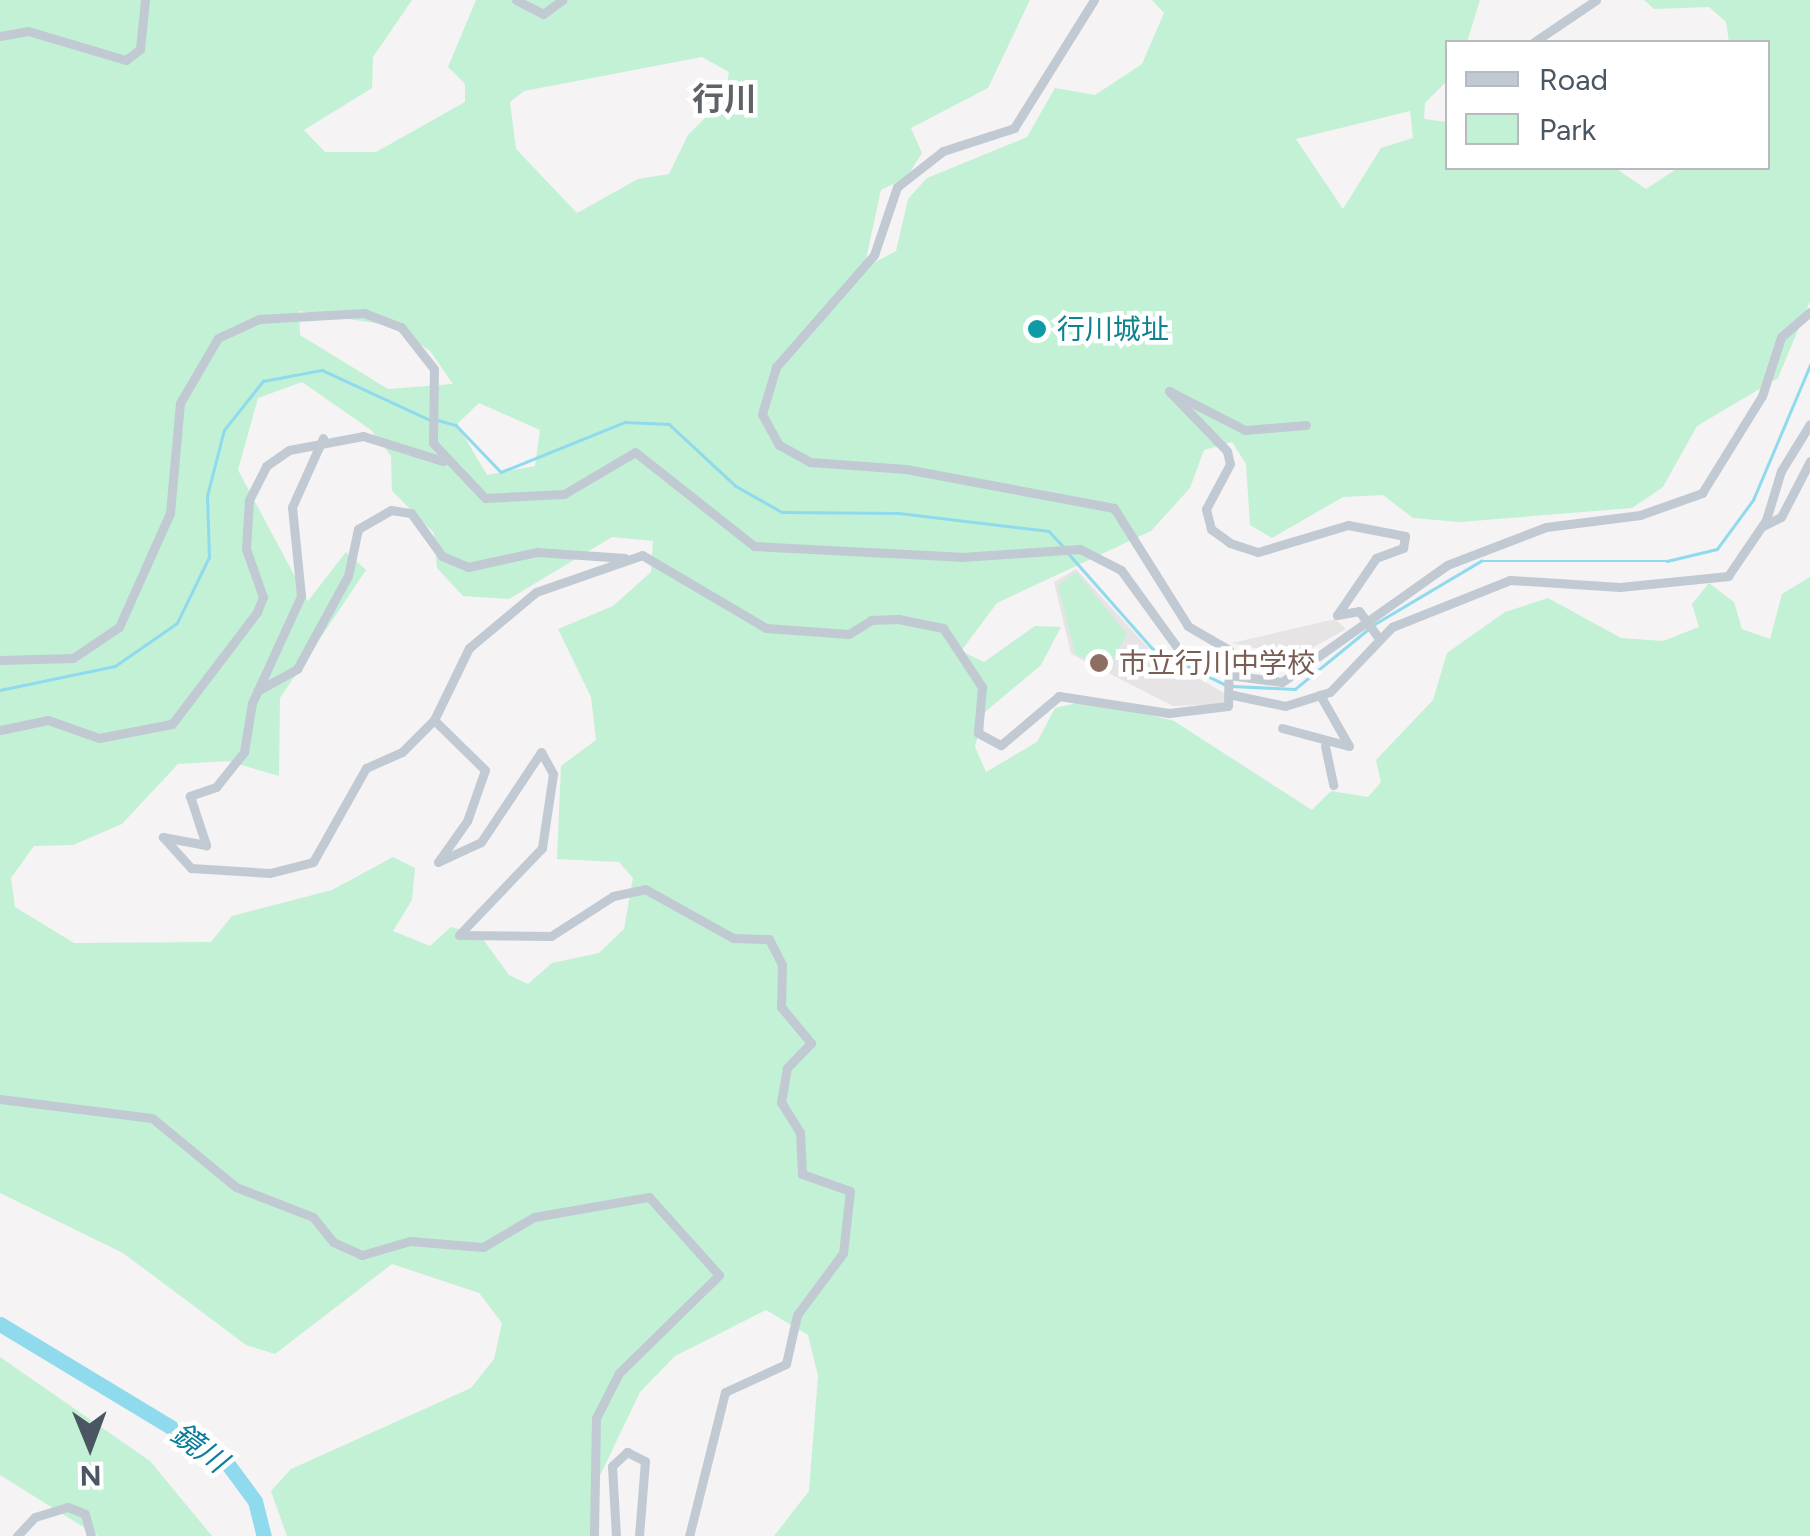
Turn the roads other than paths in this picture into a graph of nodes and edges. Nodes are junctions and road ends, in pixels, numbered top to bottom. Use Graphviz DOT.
graph roads {
  1 [pos="146,0"];
  2 [pos="516,0"];
  3 [pos="562,0"];
  4 [pos="1094,0"];
  5 [pos="1596,0"];
  6 [pos="0,36"];
  7 [pos="1537,40"];
  8 [pos="1809,313"];
  9 [pos="1810,424"];
  10 [pos="1306,425"];
  11 [pos="323,438"];
  12 [pos="446,462"];
  13 [pos="1810,462"];
  14 [pos="1763,526"];
  15 [pos="628,558"];
  16 [pos="1366,620"];
  17 [pos="1378,637"];
  18 [pos="0,660"];
  19 [pos="1229,675"];
  20 [pos="257,692"];
  21 [pos="1233,695"];
  22 [pos="1320,695"];
  23 [pos="434,720"];
  24 [pos="1282,728"];
  25 [pos="0,730"];
  26 [pos="1325,746"];
  27 [pos="1333,785"];
  28 [pos="0,1099"];
  29 [pos="16,1536"];
  30 [pos="91,1536"];
  31 [pos="594,1536"];
  32 [pos="616,1536"];
  33 [pos="639,1536"];
  34 [pos="689,1536"];
  1 -- 6 [label="street"];
  2 -- 3 [label="street"];
  4 -- 19 [label="street"];
  5 -- 7 [label="street"];
  8 -- 16 [label="street"];
  9 -- 14 [label="street"];
  10 -- 16 [label="street"];
  11 -- 12 [label="street"];
  11 -- 20 [label="street"];
  11 -- 25 [label="street"];
  12 -- 18 [label="street"];
  12 -- 19 [label="street"];
  13 -- 14 [label="street"];
  14 -- 17 [label="street"];
  15 -- 20 [label="street"];
  15 -- 21 [label="street"];
  15 -- 23 [label="street"];
  16 -- 17 [label="street"];
  16 -- 19 [label="street"];
  17 -- 22 [label="street"];
  19 -- 21 [label="street"];
  20 -- 23 [label="street"];
  21 -- 22 [label="street"];
  22 -- 26 [label="street"];
  23 -- 34 [label="street"];
  24 -- 26 [label="street"];
  26 -- 27 [label="street"];
  28 -- 31 [label="street"];
  29 -- 30 [label="street"];
  32 -- 33 [label="street"];
}
